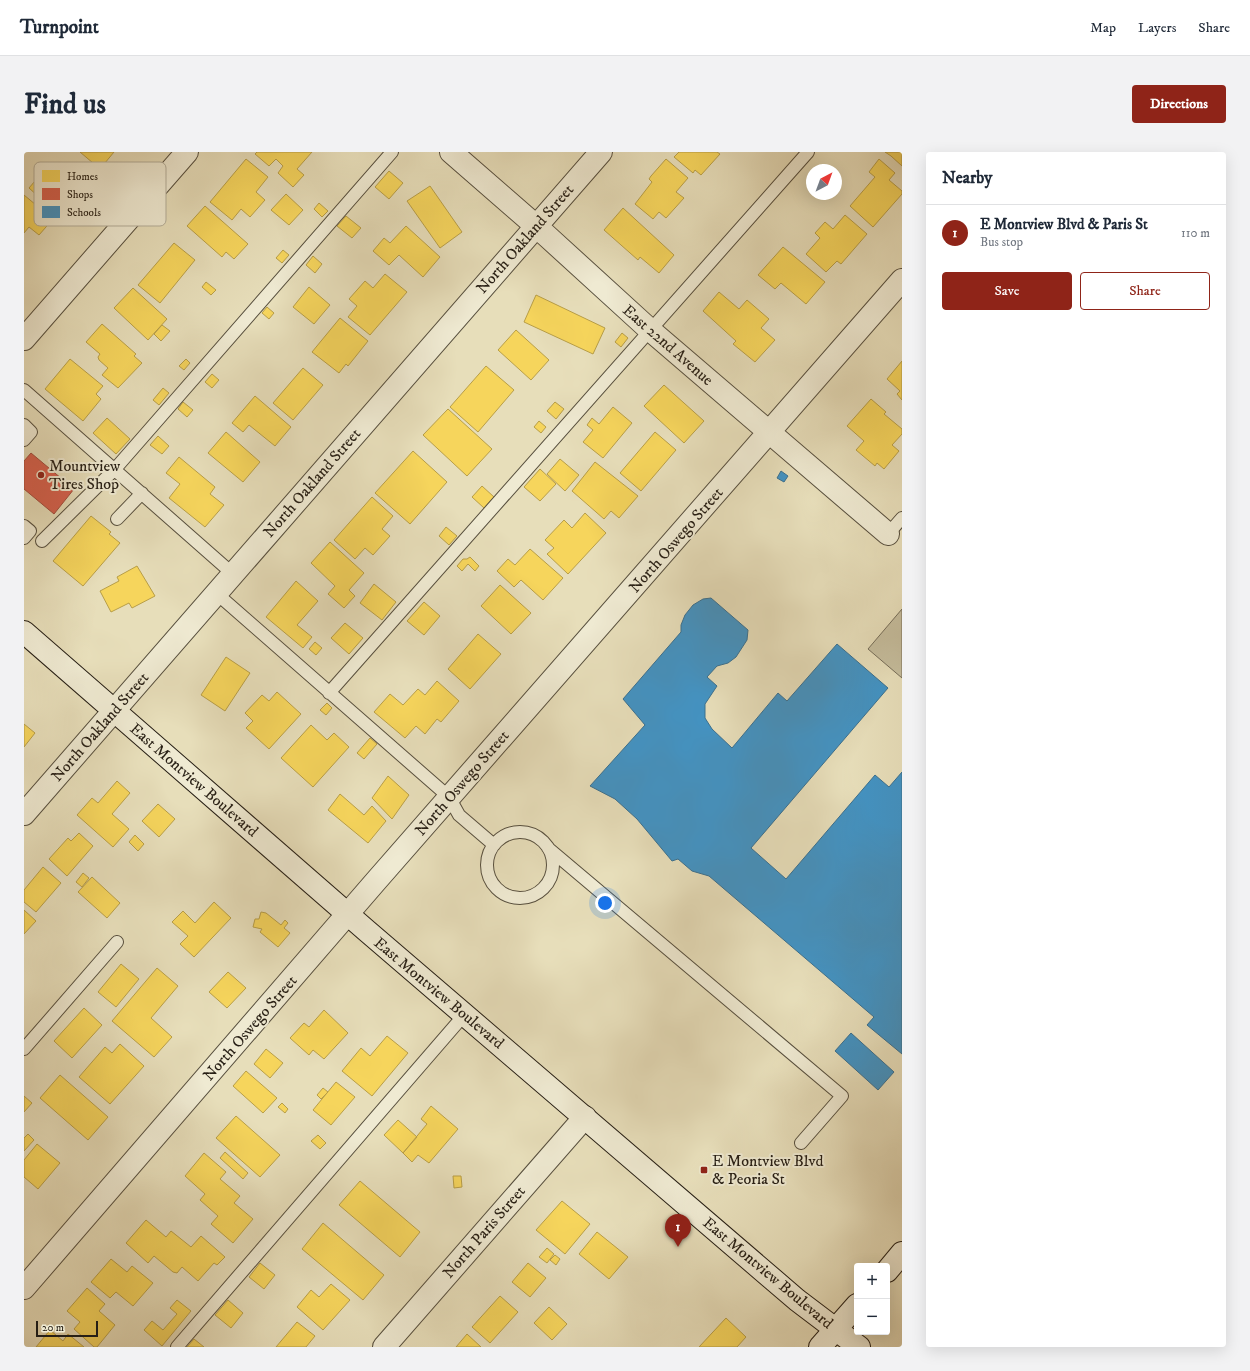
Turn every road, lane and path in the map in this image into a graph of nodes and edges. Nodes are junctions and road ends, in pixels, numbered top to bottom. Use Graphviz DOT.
graph roads {
  1 [pos="187,152"];
  2 [pos="392,152"];
  3 [pos="451,152"];
  4 [pos="601,152"];
  5 [pos="808,152"];
  6 [pos="166,176"];
  7 [pos="122,226"];
  8 [pos="536,226"];
  9 [pos="902,280"];
  10 [pos="650,330"];
  11 [pos="24,339"];
  12 [pos="24,390"];
  13 [pos="24,425"];
  14 [pos="770,432"];
  15 [pos="24,440"];
  16 [pos="115,469"];
  17 [pos="142,492"];
  18 [pos="116,519"];
  19 [pos="24,526"];
  20 [pos="895,526"];
  21 [pos="24,538"];
  22 [pos="42,541"];
  23 [pos="233,574"];
  24 [pos="216,593"];
  25 [pos="24,632"];
  26 [pos="329,693"];
  27 [pos="114,711"];
  28 [pos="449,797"];
  29 [pos="24,814"];
  30 [pos="494,845"];
  31 [pos="548,848"];
  32 [pos="348,915"];
  33 [pos="117,942"];
  34 [pos="464,1014"];
  35 [pos="24,1049"];
  36 [pos="585,1117"];
  37 [pos="801,1143"];
  38 [pos="902,1253"];
  39 [pos="890,1267"];
  40 [pos="24,1288"];
  41 [pos="854,1308"];
  42 [pos="836,1329"];
  43 [pos="177,1347"];
  44 [pos="384,1347"];
  45 [pos="820,1347"];
  46 [pos="859,1347"];
  1 -- 6 [label="street"];
  2 -- 16 [label="lane"];
  3 -- 8 [label="street, East 22nd Avenue"];
  4 -- 8 [label="street, North Oakland Street"];
  5 -- 10 [label="lane"];
  7 -- 11 [label="street"];
  8 -- 10 [label="street, East 22nd Avenue"];
  8 -- 23 [label="street, North Oakland Street"];
  9 -- 14 [label="street, North Oswego Street"];
  10 -- 14 [label="street, East 22nd Avenue"];
  10 -- 26 [label="lane"];
  12 -- 16 [label="lane"];
  13 -- 15 [label="lane"];
  14 -- 20 [label="street, East 22nd Avenue"];
  14 -- 28 [label="street, North Oswego Street"];
  16 -- 17 [label="lane"];
  16 -- 22 [label="lane"];
  17 -- 18 [label="lane"];
  17 -- 23 [label="lane"];
  19 -- 21 [label="lane"];
  23 -- 24 [label="street, North Oakland Street"];
  24 -- 26 [label="lane"];
  24 -- 27 [label="street, North Oakland Street"];
  25 -- 27 [label="street, East Montview Boulevard"];
  26 -- 28 [label="lane"];
  27 -- 29 [label="street, North Oakland Street"];
  27 -- 32 [label="street, East Montview Boulevard"];
  28 -- 30 [label="lane"];
  28 -- 32 [label="street, North Oswego Street"];
  30 -- 31 [label="lane"];
  30 -- 31 [label="lane"];
  31 -- 37 [label="lane"];
  32 -- 34 [label="street, East Montview Boulevard"];
  32 -- 40 [label="street, North Oswego Street"];
  33 -- 35 [label="lane"];
  34 -- 36 [label="street, East Montview Boulevard"];
  34 -- 43 [label="lane"];
  36 -- 42 [label="street, East Montview Boulevard"];
  36 -- 44 [label="street, North Paris Street"];
  38 -- 39 [label="street"];
  41 -- 42 [label="street"];
  42 -- 45 [label="street"];
  42 -- 46 [label="street, East Montview Boulevard"];
}
